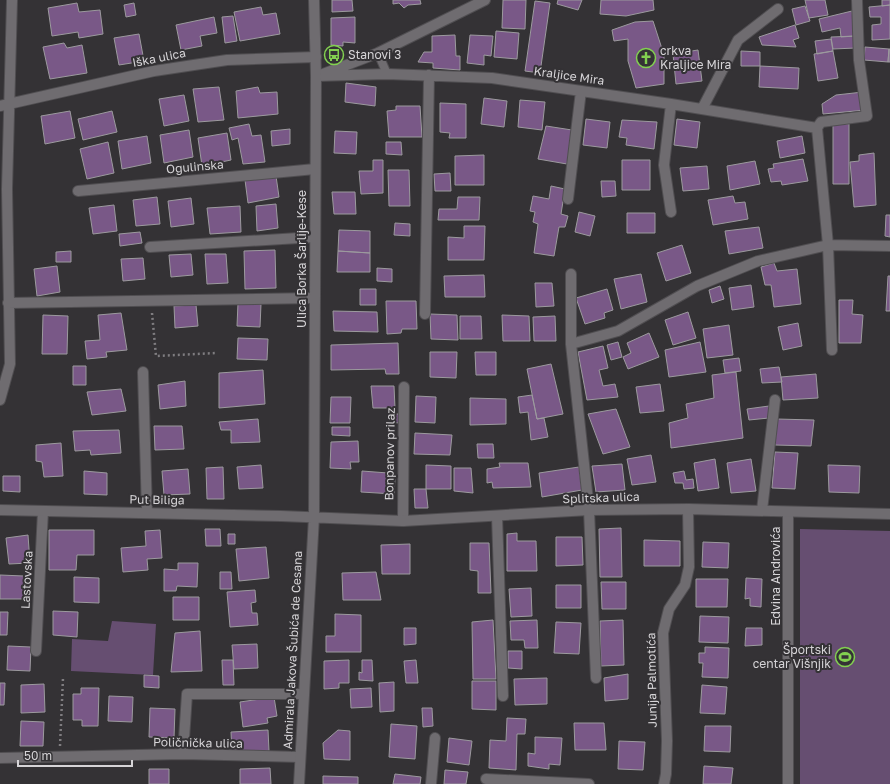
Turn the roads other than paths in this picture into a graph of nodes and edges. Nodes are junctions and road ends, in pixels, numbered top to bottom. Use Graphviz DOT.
graph roads {
  1 [pos="12,0"];
  2 [pos="314,0"];
  3 [pos="485,0"];
  4 [pos="857,0"];
  5 [pos="778,9"];
  6 [pos="378,53"];
  7 [pos="316,57"];
  8 [pos="387,74"];
  9 [pos="429,75"];
  10 [pos="316,76"];
  11 [pos="581,91"];
  12 [pos="671,104"];
  13 [pos="5,105"];
  14 [pos="702,109"];
  15 [pos="817,128"];
  16 [pos="315,168"];
  17 [pos="4,189"];
  18 [pos="78,191"];
  19 [pos="568,199"];
  20 [pos="671,212"];
  21 [pos="316,237"];
  22 [pos="828,244"];
  23 [pos="890,246"];
  24 [pos="150,247"];
  25 [pos="571,274"];
  26 [pos="315,298"];
  27 [pos="8,303"];
  28 [pos="425,314"];
  29 [pos="571,344"];
  30 [pos="832,350"];
  31 [pos="143,372"];
  32 [pos="404,387"];
  33 [pos="0,400"];
  34 [pos="775,400"];
  35 [pos="688,509"];
  36 [pos="0,510"];
  37 [pos="589,510"];
  38 [pos="762,510"];
  39 [pos="43,511"];
  40 [pos="147,512"];
  41 [pos="788,512"];
  42 [pos="890,514"];
  43 [pos="497,516"];
  44 [pos="314,518"];
  45 [pos="403,522"];
  46 [pos="36,651"];
  47 [pos="596,678"];
  48 [pos="304,694"];
  49 [pos="503,696"];
  50 [pos="435,738"];
  51 [pos="184,754"];
  52 [pos="300,757"];
  53 [pos="0,758"];
  54 [pos="486,779"];
  55 [pos="299,784"];
  56 [pos="431,784"];
  57 [pos="589,784"];
  58 [pos="664,784"];
  59 [pos="788,784"];
  1 -- 13 [label="street"];
  2 -- 7 [label="street, Ulica Borka Šarlije-Kese"];
  3 -- 6 [label="street"];
  4 -- 15 [label="street"];
  5 -- 14 [label="street"];
  6 -- 8 [label="lane"];
  6 -- 10 [label="street"];
  7 -- 10 [label="street, Ulica Borka Šarlije-Kese"];
  7 -- 13 [label="street, Iška ulica"];
  8 -- 9 [label="street, Kraljice Mira"];
  8 -- 10 [label="street, Kraljice Mira"];
  9 -- 11 [label="street, Kraljice Mira"];
  9 -- 28 [label="street"];
  10 -- 16 [label="street, Ulica Borka Šarlije-Kese"];
  11 -- 12 [label="street, Kraljice Mira"];
  11 -- 19 [label="street"];
  12 -- 14 [label="street, Kraljice Mira"];
  12 -- 20 [label="street"];
  13 -- 17 [label="street"];
  14 -- 15 [label="street, Kraljice Mira"];
  15 -- 22 [label="street"];
  16 -- 18 [label="street, Ogulinska"];
  16 -- 21 [label="street, Ulica Borka Šarlije-Kese"];
  17 -- 27 [label="street"];
  21 -- 24 [label="street"];
  21 -- 26 [label="street, Ulica Borka Šarlije-Kese"];
  22 -- 23 [label="street"];
  22 -- 29 [label="street"];
  22 -- 30 [label="street"];
  25 -- 29 [label="street"];
  26 -- 27 [label="street"];
  26 -- 44 [label="street, Ulica Borka Šarlije-Kese"];
  27 -- 33 [label="street"];
  29 -- 37 [label="street"];
  31 -- 40 [label="street"];
  32 -- 45 [label="street, Bonpanov prilaz"];
  34 -- 38 [label="street"];
  35 -- 37 [label="street, Splitska ulica"];
  35 -- 38 [label="street, Splitska ulica"];
  35 -- 58 [label="street, Junija Palmotića"];
  36 -- 39 [label="street, Put Biliga"];
  37 -- 43 [label="street, Splitska ulica"];
  37 -- 47 [label="street"];
  38 -- 41 [label="street, Splitska ulica"];
  39 -- 40 [label="street, Put Biliga"];
  39 -- 46 [label="street, Lastovska"];
  40 -- 44 [label="street, Put Biliga"];
  41 -- 42 [label="street, Splitska ulica"];
  41 -- 59 [label="street, Edvina Androvića"];
  43 -- 45 [label="street, Splitska ulica"];
  43 -- 49 [label="street"];
  44 -- 45 [label="street, Splitska ulica"];
  44 -- 48 [label="street, Admirala Jakova Šubića de Cesana"];
  48 -- 51 [label="street"];
  48 -- 52 [label="street, Admirala Jakova Šubića de Cesana"];
  50 -- 56 [label="street"];
  51 -- 52 [label="street, Poličnička ulica"];
  51 -- 53 [label="street, Poličnička ulica"];
  52 -- 55 [label="street, Admirala Jakova Šubića de Cesana"];
  54 -- 57 [label="street"];
}
